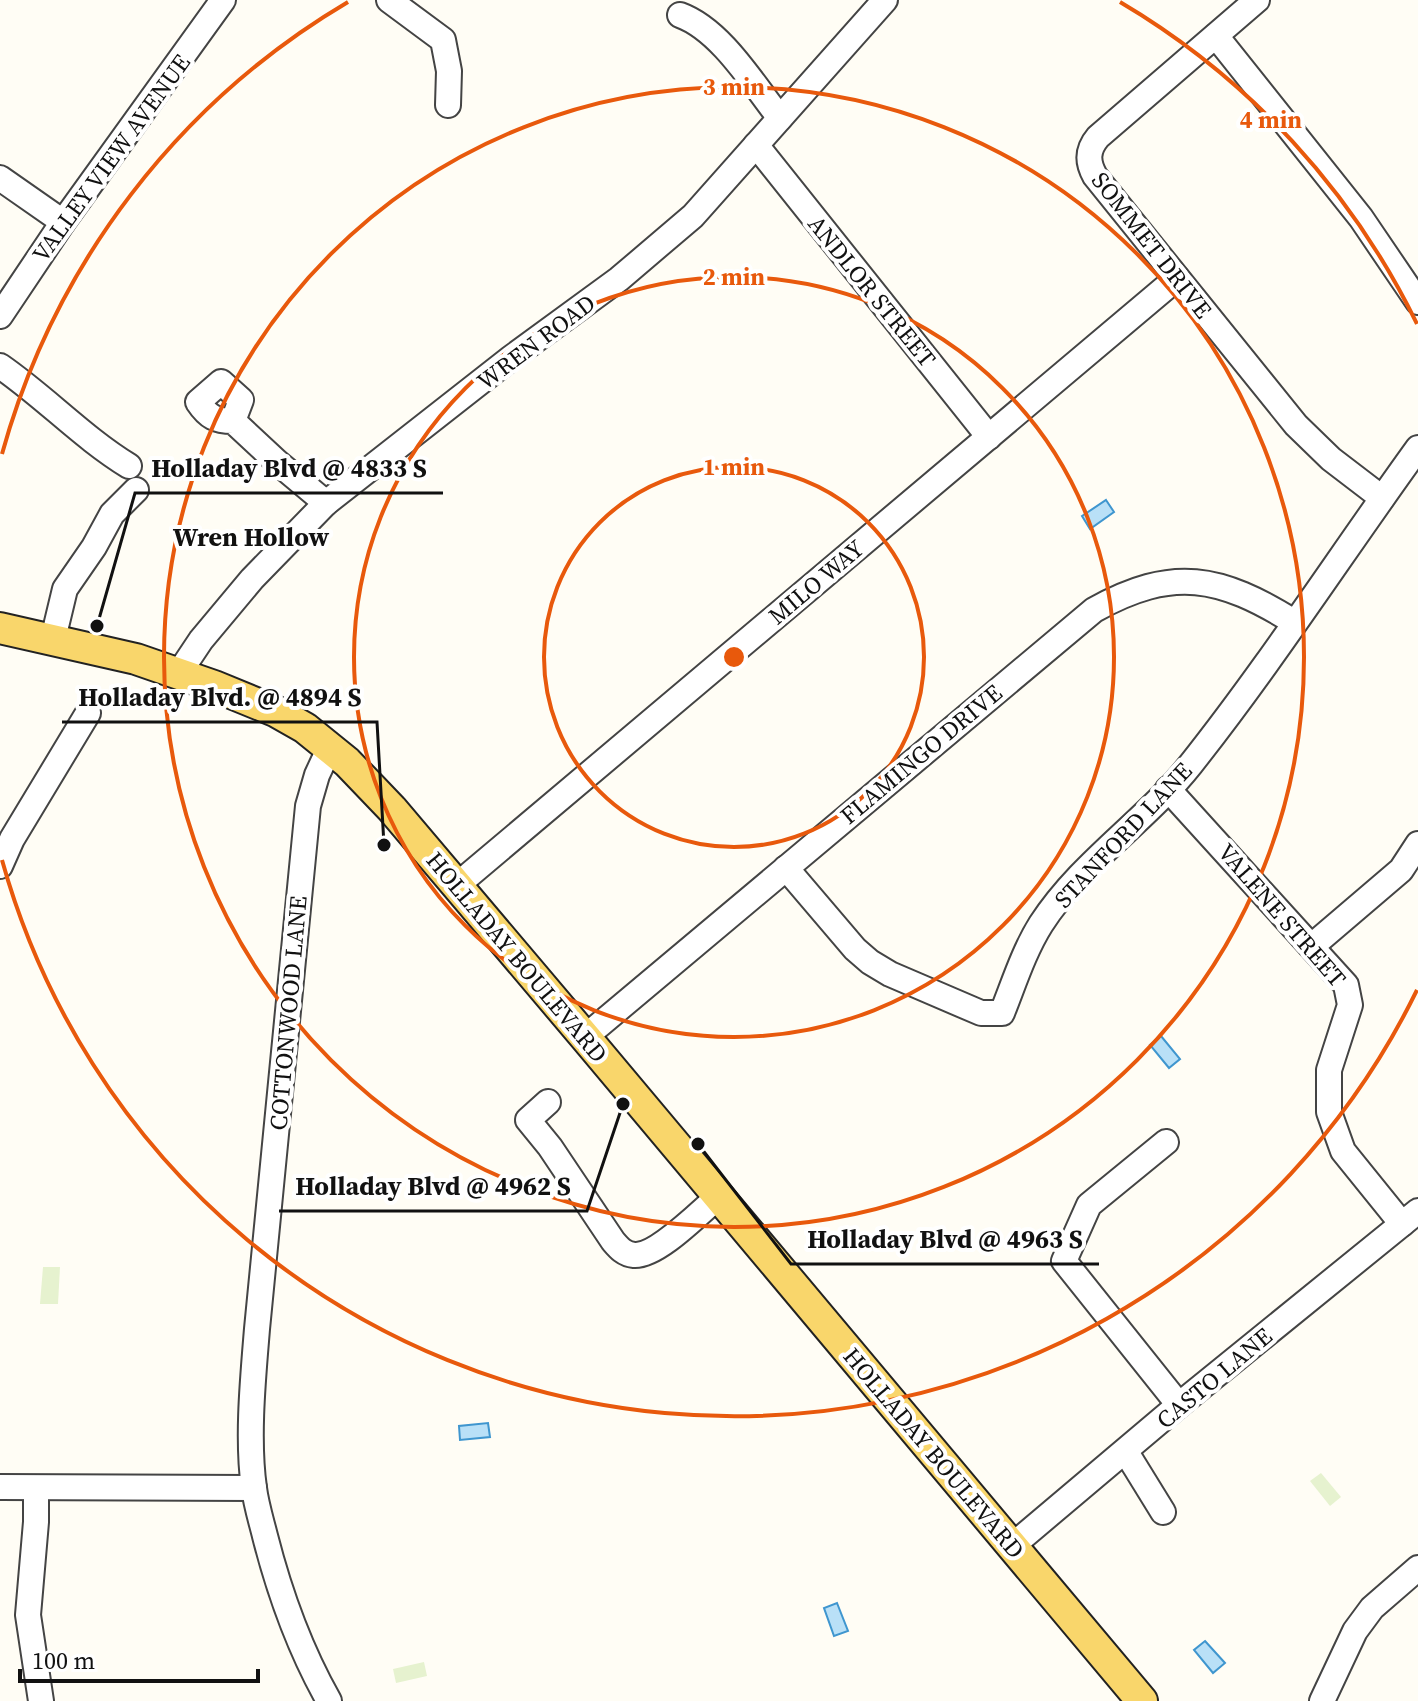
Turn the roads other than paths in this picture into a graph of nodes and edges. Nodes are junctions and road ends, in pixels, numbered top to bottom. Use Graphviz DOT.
graph roads {
  1 [pos="223,0"];
  2 [pos="389,0"];
  3 [pos="885,0"];
  4 [pos="1257,0"];
  5 [pos="680,15"];
  6 [pos="1216,36"];
  7 [pos="448,105"];
  8 [pos="780,118"];
  9 [pos="756,145"];
  10 [pos="0,178"];
  11 [pos="63,222"];
  12 [pos="1177,278"];
  13 [pos="1418,302"];
  14 [pos="0,316"];
  15 [pos="0,366"];
  16 [pos="233,421"];
  17 [pos="989,437"];
  18 [pos="1418,448"];
  19 [pos="129,466"];
  20 [pos="136,490"];
  21 [pos="1382,498"];
  22 [pos="326,503"];
  23 [pos="1294,622"];
  24 [pos="0,628"];
  25 [pos="53,639"];
  26 [pos="179,673"];
  27 [pos="88,713"];
  28 [pos="330,747"];
  29 [pos="1168,789"];
  30 [pos="1418,844"];
  31 [pos="0,866"];
  32 [pos="786,868"];
  33 [pos="456,886"];
  34 [pos="1312,946"];
  35 [pos="585,1037"];
  36 [pos="548,1102"];
  37 [pos="1166,1142"];
  38 [pos="719,1196"];
  39 [pos="1410,1218"];
  40 [pos="1179,1405"];
  41 [pos="1126,1452"];
  42 [pos="0,1487"];
  43 [pos="36,1488"];
  44 [pos="254,1488"];
  45 [pos="1163,1512"];
  46 [pos="1012,1546"];
  47 [pos="1418,1568"];
  48 [pos="41,1701"];
  49 [pos="329,1701"];
  50 [pos="1142,1701"];
  51 [pos="1322,1701"];
  1 -- 11 [label="street, VALLEY VIEW AVENUE"];
  2 -- 7 [label="street"];
  3 -- 8 [label="street, WREN ROAD"];
  4 -- 6 [label="street, SOMMET DRIVE"];
  5 -- 8 [label="street"];
  6 -- 12 [label="street, SOMMET DRIVE"];
  6 -- 13 [label="street"];
  8 -- 9 [label="street, WREN ROAD"];
  9 -- 17 [label="street, ANDLOR STREET"];
  9 -- 22 [label="street, WREN ROAD"];
  10 -- 11 [label="street"];
  11 -- 14 [label="street, VALLEY VIEW AVENUE"];
  12 -- 17 [label="street, MILO WAY"];
  12 -- 21 [label="street, SOMMET DRIVE"];
  15 -- 19 [label="street"];
  16 -- 22 [label="street"];
  17 -- 33 [label="street, MILO WAY"];
  18 -- 21 [label="street, STANFORD LANE"];
  20 -- 25 [label="street"];
  21 -- 23 [label="street, STANFORD LANE"];
  22 -- 26 [label="street, WREN ROAD"];
  23 -- 29 [label="street, STANFORD LANE"];
  23 -- 32 [label="street, FLAMINGO DRIVE"];
  24 -- 25 [label="main road, HOLLADAY BOULEVARD"];
  25 -- 26 [label="main road, HOLLADAY BOULEVARD"];
  26 -- 28 [label="main road, HOLLADAY BOULEVARD"];
  27 -- 31 [label="street"];
  28 -- 33 [label="main road, HOLLADAY BOULEVARD"];
  28 -- 44 [label="street, COTTONWOOD LANE"];
  29 -- 32 [label="street, STANFORD LANE"];
  29 -- 34 [label="street, VALENE STREET"];
  30 -- 34 [label="street"];
  32 -- 35 [label="street, FLAMINGO DRIVE"];
  33 -- 35 [label="main road, HOLLADAY BOULEVARD"];
  34 -- 39 [label="street, VALENE STREET"];
  35 -- 38 [label="main road, HOLLADAY BOULEVARD"];
  36 -- 38 [label="street"];
  37 -- 40 [label="street"];
  38 -- 46 [label="main road, HOLLADAY BOULEVARD"];
  39 -- 40 [label="street, CASTO LANE"];
  40 -- 41 [label="street, CASTO LANE"];
  41 -- 45 [label="street"];
  41 -- 46 [label="street, CASTO LANE"];
  42 -- 43 [label="street"];
  43 -- 44 [label="street"];
  43 -- 48 [label="street"];
  44 -- 49 [label="street, COTTONWOOD LANE"];
  46 -- 50 [label="main road, HOLLADAY BOULEVARD"];
  47 -- 51 [label="street"];
}
